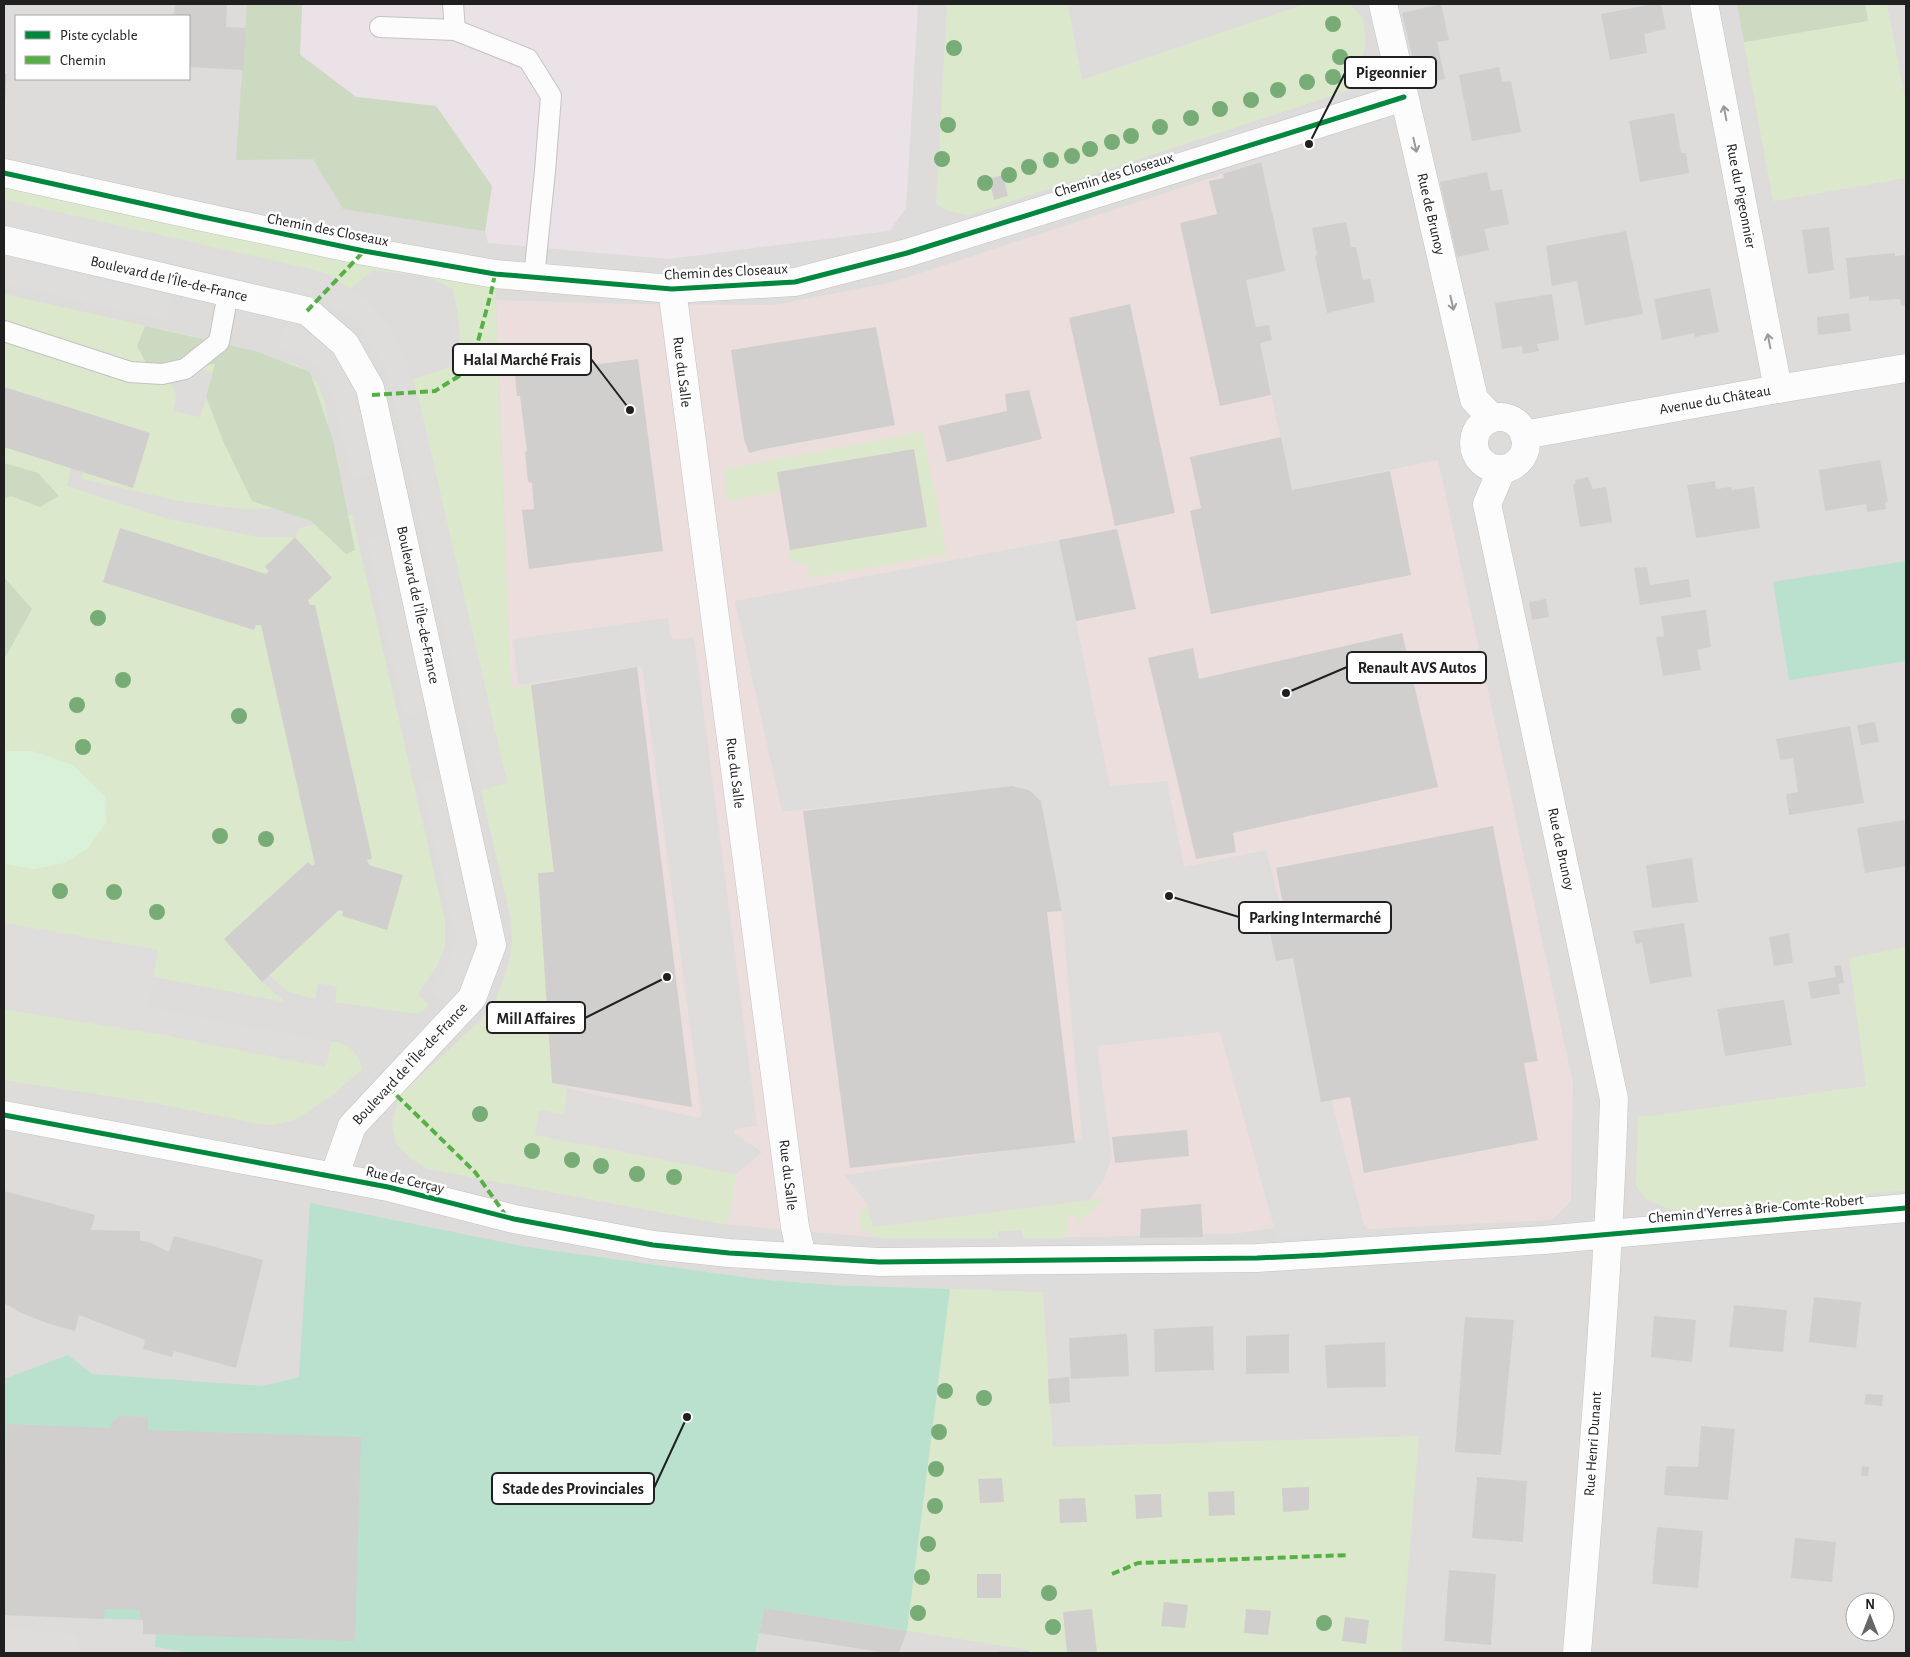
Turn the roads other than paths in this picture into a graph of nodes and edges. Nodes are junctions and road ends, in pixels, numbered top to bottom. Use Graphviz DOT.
graph roads {
  1 [pos="453,4"];
  2 [pos="1383,4"];
  3 [pos="1704,4"];
  4 [pos="380,26"];
  5 [pos="455,30"];
  6 [pos="1404,98"];
  7 [pos="4,172"];
  8 [pos="4,240"];
  9 [pos="534,277"];
  10 [pos="672,289"];
  11 [pos="228,293"];
  12 [pos="4,331"];
  13 [pos="1906,368"];
  14 [pos="1778,389"];
  15 [pos="1492,418"];
  16 [pos="1524,435"];
  17 [pos="1502,469"];
  18 [pos="4,1115"];
  19 [pos="334,1177"];
  20 [pos="1906,1208"];
  21 [pos="1609,1234"];
  22 [pos="802,1257"];
  23 [pos="1577,1653"];
  1 -- 5 [label="lane"];
  2 -- 6 [label="street, Rue de Brunoy"];
  14 -- 3 [label="street, Rue du Pigeonnier, one-way"];
  4 -- 5 [label="lane"];
  5 -- 9 [label="lane"];
  6 -- 10 [label="street, Chemin des Closeaux"];
  6 -- 15 [label="street, Rue de Brunoy, one-way"];
  7 -- 9 [label="street, Chemin des Closeaux"];
  8 -- 11 [label="street, Boulevard de l'Île-de-France"];
  9 -- 10 [label="street, Chemin des Closeaux"];
  10 -- 22 [label="street, Rue du Salle"];
  11 -- 12 [label="lane"];
  11 -- 19 [label="street, Boulevard de l'Île-de-France"];
  13 -- 14 [label="street, Avenue du Château"];
  14 -- 16 [label="street, Avenue du Château"];
  15 -- 16 [label="street"];
  15 -- 17 [label="street"];
  16 -- 17 [label="street"];
  17 -- 21 [label="street, Rue de Brunoy"];
  18 -- 19 [label="street, Rue de Cerçay"];
  19 -- 22 [label="street, Rue de Cerçay"];
  20 -- 21 [label="street, Chemin d'Yerres à Brie-Comte-Robert"];
  21 -- 22 [label="street, Rue de Cerçay"];
  21 -- 23 [label="street, Rue Henri Dunant"];
}
